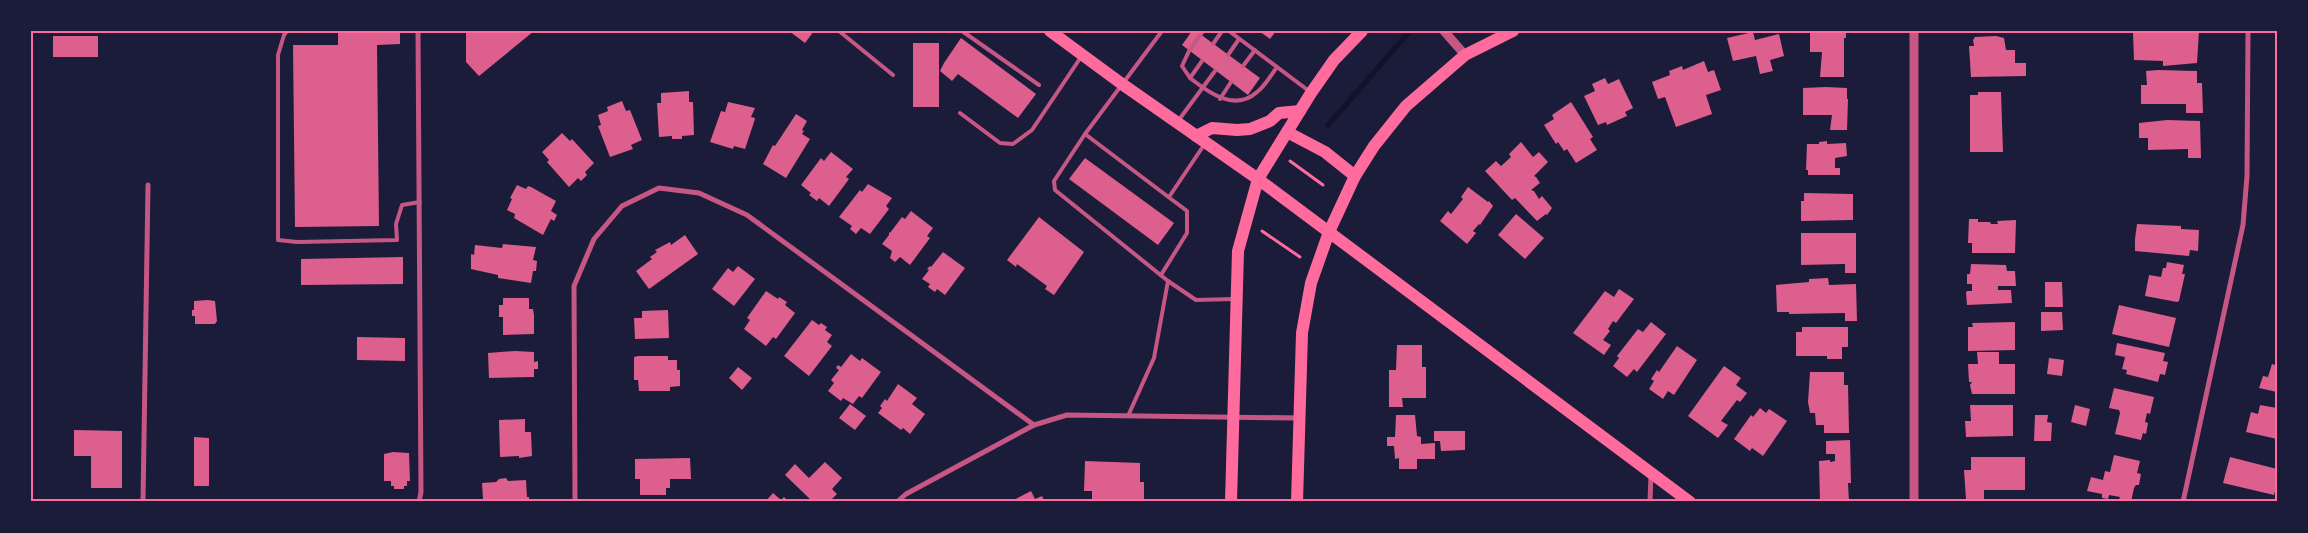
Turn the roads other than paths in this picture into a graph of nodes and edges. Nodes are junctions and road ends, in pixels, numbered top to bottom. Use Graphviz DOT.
graph roads {
  1 [pos="287,31"];
  2 [pos="418,31"];
  3 [pos="839,31"];
  4 [pos="962,31"];
  5 [pos="1050,31"];
  6 [pos="1162,31"];
  7 [pos="1203,31"];
  8 [pos="1222,31"];
  9 [pos="1229,31"];
  10 [pos="1362,31"];
  11 [pos="1444,31"];
  12 [pos="1513,31"];
  13 [pos="1914,31"];
  14 [pos="2248,31"];
  15 [pos="1239,39"];
  16 [pos="1213,44"];
  17 [pos="1255,50"];
  18 [pos="1082,55"];
  19 [pos="1228,55"];
  20 [pos="1465,55"];
  21 [pos="1202,61"];
  22 [pos="1243,66"];
  23 [pos="1277,67"];
  24 [pos="1216,71"];
  25 [pos="893,75"];
  26 [pos="1190,78"];
  27 [pos="1231,82"];
  28 [pos="1122,84"];
  29 [pos="1039,85"];
  30 [pos="1202,88"];
  31 [pos="1311,92"];
  32 [pos="1220,99"];
  33 [pos="1300,111"];
  34 [pos="960,113"];
  35 [pos="1177,123"];
  36 [pos="1288,132"];
  37 [pos="1085,134"];
  38 [pos="1201,139"];
  39 [pos="1355,176"];
  40 [pos="1258,179"];
  41 [pos="148,185"];
  42 [pos="1169,197"];
  43 [pos="420,202"];
  44 [pos="1328,232"];
  45 [pos="1161,275"];
  46 [pos="1168,281"];
  47 [pos="1236,299"];
  48 [pos="1128,416"];
  49 [pos="1233,418"];
  50 [pos="1299,418"];
  51 [pos="1034,425"];
  52 [pos="1651,473"];
  53 [pos="143,502"];
  54 [pos="419,502"];
  55 [pos="575,502"];
  56 [pos="896,502"];
  57 [pos="1232,502"];
  58 [pos="1297,502"];
  59 [pos="1650,502"];
  60 [pos="1690,502"];
  61 [pos="1914,502"];
  62 [pos="2183,502"];
  1 -- 43 [label="lane"];
  2 -- 43 [label="street"];
  3 -- 25 [label="lane"];
  4 -- 29 [label="lane"];
  5 -- 18 [label="main road"];
  6 -- 28 [label="lane"];
  7 -- 26 [label="lane"];
  8 -- 16 [label="lane"];
  9 -- 15 [label="lane"];
  10 -- 31 [label="main road"];
  11 -- 20 [label="street"];
  12 -- 20 [label="main road"];
  13 -- 61 [label="street"];
  14 -- 62 [label="street"];
  15 -- 17 [label="lane"];
  15 -- 19 [label="lane"];
  17 -- 22 [label="lane"];
  17 -- 23 [label="lane"];
  18 -- 28 [label="main road"];
  18 -- 34 [label="lane"];
  20 -- 39 [label="main road"];
  21 -- 26 [label="lane"];
  23 -- 31 [label="lane"];
  23 -- 32 [label="lane"];
  24 -- 30 [label="lane"];
  26 -- 30 [label="lane"];
  27 -- 32 [label="lane"];
  28 -- 35 [label="main road"];
  28 -- 37 [label="lane"];
  30 -- 32 [label="lane"];
  30 -- 35 [label="lane"];
  31 -- 33 [label="main road"];
  33 -- 36 [label="main road"];
  33 -- 38 [label="main road"];
  35 -- 38 [label="main road"];
  36 -- 39 [label="main road"];
  36 -- 40 [label="main road"];
  37 -- 42 [label="lane"];
  37 -- 45 [label="lane"];
  38 -- 40 [label="main road"];
  38 -- 42 [label="lane"];
  39 -- 44 [label="main road"];
  40 -- 44 [label="main road"];
  40 -- 47 [label="main road"];
  41 -- 53 [label="street"];
  42 -- 45 [label="lane"];
  43 -- 54 [label="street"];
  44 -- 50 [label="main road"];
  44 -- 52 [label="main road"];
  45 -- 46 [label="lane"];
  46 -- 47 [label="lane"];
  46 -- 48 [label="lane"];
  47 -- 49 [label="main road"];
  48 -- 49 [label="street"];
  48 -- 51 [label="street"];
  49 -- 50 [label="street"];
  49 -- 57 [label="main road"];
  50 -- 58 [label="main road"];
  51 -- 55 [label="street"];
  51 -- 56 [label="street"];
  52 -- 59 [label="street"];
  52 -- 60 [label="main road"];
}
